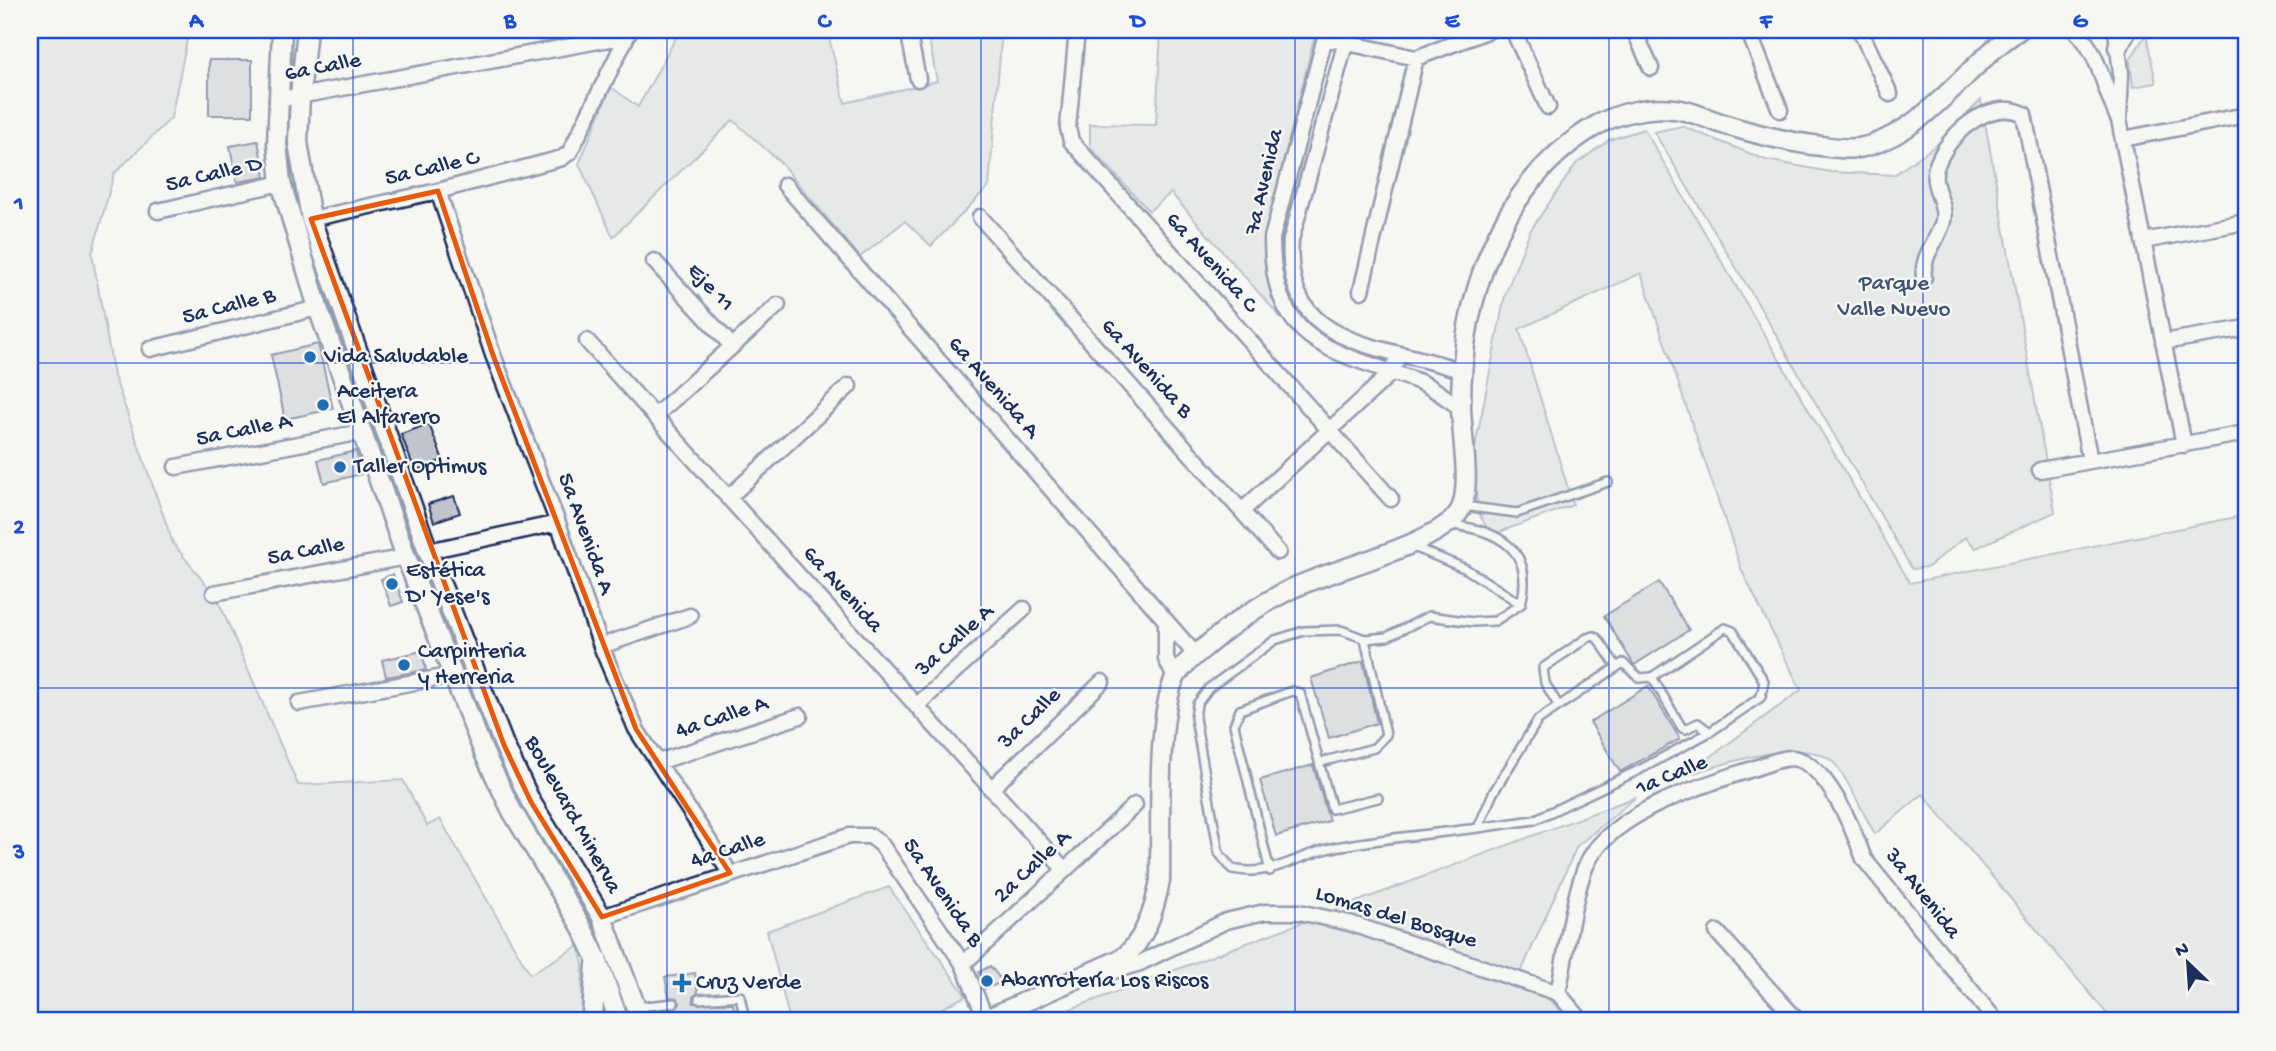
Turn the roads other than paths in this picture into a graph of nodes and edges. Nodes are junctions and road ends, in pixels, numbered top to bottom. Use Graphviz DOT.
graph roads {
  1 [pos="282,30"];
  2 [pos="307,30"];
  3 [pos="908,30"];
  4 [pos="1077,30"];
  5 [pos="1490,30"];
  6 [pos="1513,30"];
  7 [pos="1634,30"];
  8 [pos="1748,30"];
  9 [pos="1860,30"];
  10 [pos="2019,30"];
  11 [pos="2075,30"];
  12 [pos="2127,30"];
  13 [pos="628,33"];
  14 [pos="1326,34"];
  15 [pos="1347,37"];
  16 [pos="2117,38"];
  17 [pos="2095,52"];
  18 [pos="1416,58"];
  19 [pos="1651,68"];
  20 [pos="918,79"];
  21 [pos="1891,94"];
  22 [pos="300,95"];
  23 [pos="278,100"];
  24 [pos="1548,107"];
  25 [pos="1780,110"];
  26 [pos="2246,115"];
  27 [pos="2119,120"];
  28 [pos="2123,139"];
  29 [pos="1292,164"];
  30 [pos="1310,168"];
  31 [pos="281,183"];
  32 [pos="785,185"];
  33 [pos="438,191"];
  34 [pos="158,211"];
  35 [pos="980,217"];
  36 [pos="311,219"];
  37 [pos="2246,222"];
  38 [pos="2143,241"];
  39 [pos="654,261"];
  40 [pos="1924,277"];
  41 [pos="1362,291"];
  42 [pos="778,305"];
  43 [pos="318,308"];
  44 [pos="2246,328"];
  45 [pos="587,341"];
  46 [pos="2163,342"];
  47 [pos="732,346"];
  48 [pos="150,349"];
  49 [pos="1400,354"];
  50 [pos="1462,371"];
  51 [pos="1390,374"];
  52 [pos="849,386"];
  53 [pos="1461,408"];
  54 [pos="655,416"];
  55 [pos="1331,431"];
  56 [pos="362,432"];
  57 [pos="2246,433"];
  58 [pos="2184,445"];
  59 [pos="2090,461"];
  60 [pos="176,467"];
  61 [pos="2040,470"];
  62 [pos="1608,482"];
  63 [pos="728,498"];
  64 [pos="1391,499"];
  65 [pos="1462,506"];
  66 [pos="1242,512"];
  67 [pos="558,523"];
  68 [pos="1448,524"];
  69 [pos="1410,545"];
  70 [pos="428,551"];
  71 [pos="1278,552"];
  72 [pos="406,557"];
  73 [pos="214,593"];
  74 [pos="1521,604"];
  75 [pos="1024,609"];
  76 [pos="690,616"];
  77 [pos="1166,621"];
  78 [pos="1365,639"];
  79 [pos="601,646"];
  80 [pos="1195,654"];
  81 [pos="1616,667"];
  82 [pos="454,675"];
  83 [pos="1652,677"];
  84 [pos="1175,678"];
  85 [pos="1102,682"];
  86 [pos="299,704"];
  87 [pos="1558,705"];
  88 [pos="916,706"];
  89 [pos="800,716"];
  90 [pos="1710,732"];
  91 [pos="658,762"];
  92 [pos="1321,762"];
  93 [pos="1829,785"];
  94 [pos="990,789"];
  95 [pos="1378,798"];
  96 [pos="1135,805"];
  97 [pos="1478,828"];
  98 [pos="870,836"];
  99 [pos="1064,869"];
  100 [pos="1270,871"];
  101 [pos="730,873"];
  102 [pos="602,917"];
  103 [pos="1717,932"];
  104 [pos="597,959"];
  105 [pos="963,964"];
  106 [pos="1063,986"];
  107 [pos="1558,993"];
  108 [pos="699,999"];
  109 [pos="674,1003"];
  110 [pos="639,1014"];
  111 [pos="984,1020"];
  112 [pos="592,1021"];
  113 [pos="619,1021"];
  114 [pos="745,1021"];
  115 [pos="1583,1021"];
  116 [pos="1798,1021"];
  117 [pos="1996,1021"];
  1 -- 23 [label="street, Boulevard Minerva"];
  2 -- 22 [label="street, Boulevard Minerva"];
  3 -- 20 [label="street"];
  4 -- 55 [label="street, 6a Avenida C"];
  5 -- 18 [label="street"];
  6 -- 24 [label="street"];
  7 -- 19 [label="street"];
  8 -- 25 [label="street"];
  9 -- 21 [label="street"];
  10 -- 50 [label="street"];
  11 -- 17 [label="street"];
  12 -- 16 [label="street"];
  13 -- 22 [label="street, 6a Calle"];
  13 -- 33 [label="street, 5a Calle C"];
  14 -- 15 [label="street"];
  14 -- 29 [label="street, 7a Avenida"];
  15 -- 18 [label="street"];
  15 -- 30 [label="street, 7a Avenida"];
  16 -- 17 [label="street"];
  16 -- 27 [label="street"];
  17 -- 27 [label="street"];
  18 -- 41 [label="street"];
  22 -- 23 [label="street, 6a Calle"];
  22 -- 36 [label="street, Boulevard Minerva"];
  23 -- 31 [label="street, Boulevard Minerva"];
  26 -- 28 [label="street"];
  27 -- 28 [label="street"];
  28 -- 38 [label="street"];
  29 -- 30 [label="street"];
  29 -- 51 [label="street, 7a Avenida"];
  30 -- 49 [label="street, 7a Avenida"];
  31 -- 34 [label="street, 5a Calle D"];
  31 -- 43 [label="street, Boulevard Minerva"];
  32 -- 77 [label="street, 6a Avenida A"];
  33 -- 36 [label="street, 5a Calle C"];
  33 -- 67 [label="street, 5a Avenida A"];
  35 -- 66 [label="street, 6a Avenida B"];
  36 -- 70 [label="street, Boulevard Minerva"];
  37 -- 38 [label="street"];
  38 -- 46 [label="street"];
  39 -- 47 [label="street, Eje 11"];
  40 -- 59 [label="street"];
  42 -- 47 [label="street"];
  43 -- 48 [label="street, 5a Calle B"];
  43 -- 56 [label="street, Boulevard Minerva"];
  44 -- 46 [label="street"];
  45 -- 54 [label="street, 6a Avenida"];
  46 -- 58 [label="street"];
  47 -- 54 [label="street"];
  49 -- 50 [label="street, 7a Avenida"];
  49 -- 51 [label="street"];
  50 -- 53 [label="street"];
  51 -- 53 [label="street, 7a Avenida"];
  51 -- 55 [label="street"];
  52 -- 63 [label="street"];
  53 -- 65 [label="street"];
  54 -- 63 [label="street, 6a Avenida"];
  55 -- 64 [label="street, 6a Avenida C"];
  55 -- 66 [label="street"];
  56 -- 60 [label="street, 5a Calle A"];
  56 -- 72 [label="street, Boulevard Minerva"];
  57 -- 58 [label="street"];
  58 -- 59 [label="street"];
  59 -- 61 [label="street"];
  62 -- 65 [label="lane"];
  63 -- 88 [label="street, 6a Avenida"];
  65 -- 68 [label="street"];
  66 -- 71 [label="street, 6a Avenida B"];
  67 -- 70 [label="street"];
  67 -- 79 [label="street, 5a Avenida A"];
  68 -- 69 [label="street"];
  68 -- 74 [label="lane"];
  69 -- 74 [label="lane"];
  69 -- 80 [label="street"];
  70 -- 102 [label="street, Boulevard Minerva"];
  72 -- 73 [label="street, 5a Calle"];
  72 -- 82 [label="street, Boulevard Minerva"];
  74 -- 78 [label="lane"];
  75 -- 88 [label="street, 3a Calle A"];
  76 -- 79 [label="street"];
  77 -- 80 [label="street, 6a Avenida A"];
  77 -- 84 [label="street"];
  78 -- 92 [label="lane"];
  78 -- 100 [label="lane"];
  79 -- 91 [label="street, 5a Avenida A"];
  80 -- 84 [label="street"];
  81 -- 83 [label="lane"];
  81 -- 87 [label="lane"];
  81 -- 87 [label="lane"];
  82 -- 86 [label="street"];
  82 -- 104 [label="street, Boulevard Minerva"];
  83 -- 90 [label="lane"];
  83 -- 90 [label="lane"];
  84 -- 106 [label="street"];
  85 -- 94 [label="street, 3a Calle"];
  87 -- 97 [label="lane"];
  88 -- 94 [label="street, 6a Avenida"];
  89 -- 91 [label="street, 4a Calle A"];
  90 -- 97 [label="lane"];
  91 -- 101 [label="street, 5a Avenida A"];
  92 -- 95 [label="lane"];
  92 -- 100 [label="lane"];
  93 -- 107 [label="street, 1a Calle"];
  93 -- 117 [label="street, 3a Avenida"];
  94 -- 99 [label="street, 6a Avenida"];
  96 -- 99 [label="street, 2a Calle A"];
  97 -- 100 [label="lane"];
  98 -- 101 [label="street, 4a Calle"];
  98 -- 105 [label="street, 5a Avenida B"];
  99 -- 105 [label="street, 2a Calle A"];
  101 -- 102 [label="street, 4a Calle"];
  102 -- 110 [label="street, Boulevard Minerva"];
  103 -- 116 [label="street"];
  104 -- 112 [label="main road"];
  104 -- 113 [label="street, Boulevard Minerva"];
  105 -- 111 [label="street, 5a Avenida B"];
  106 -- 107 [label="street, Lomas del Bosque"];
  106 -- 111 [label="street"];
  107 -- 115 [label="street"];
  108 -- 114 [label="lane"];
  109 -- 110 [label="lane"];
}
